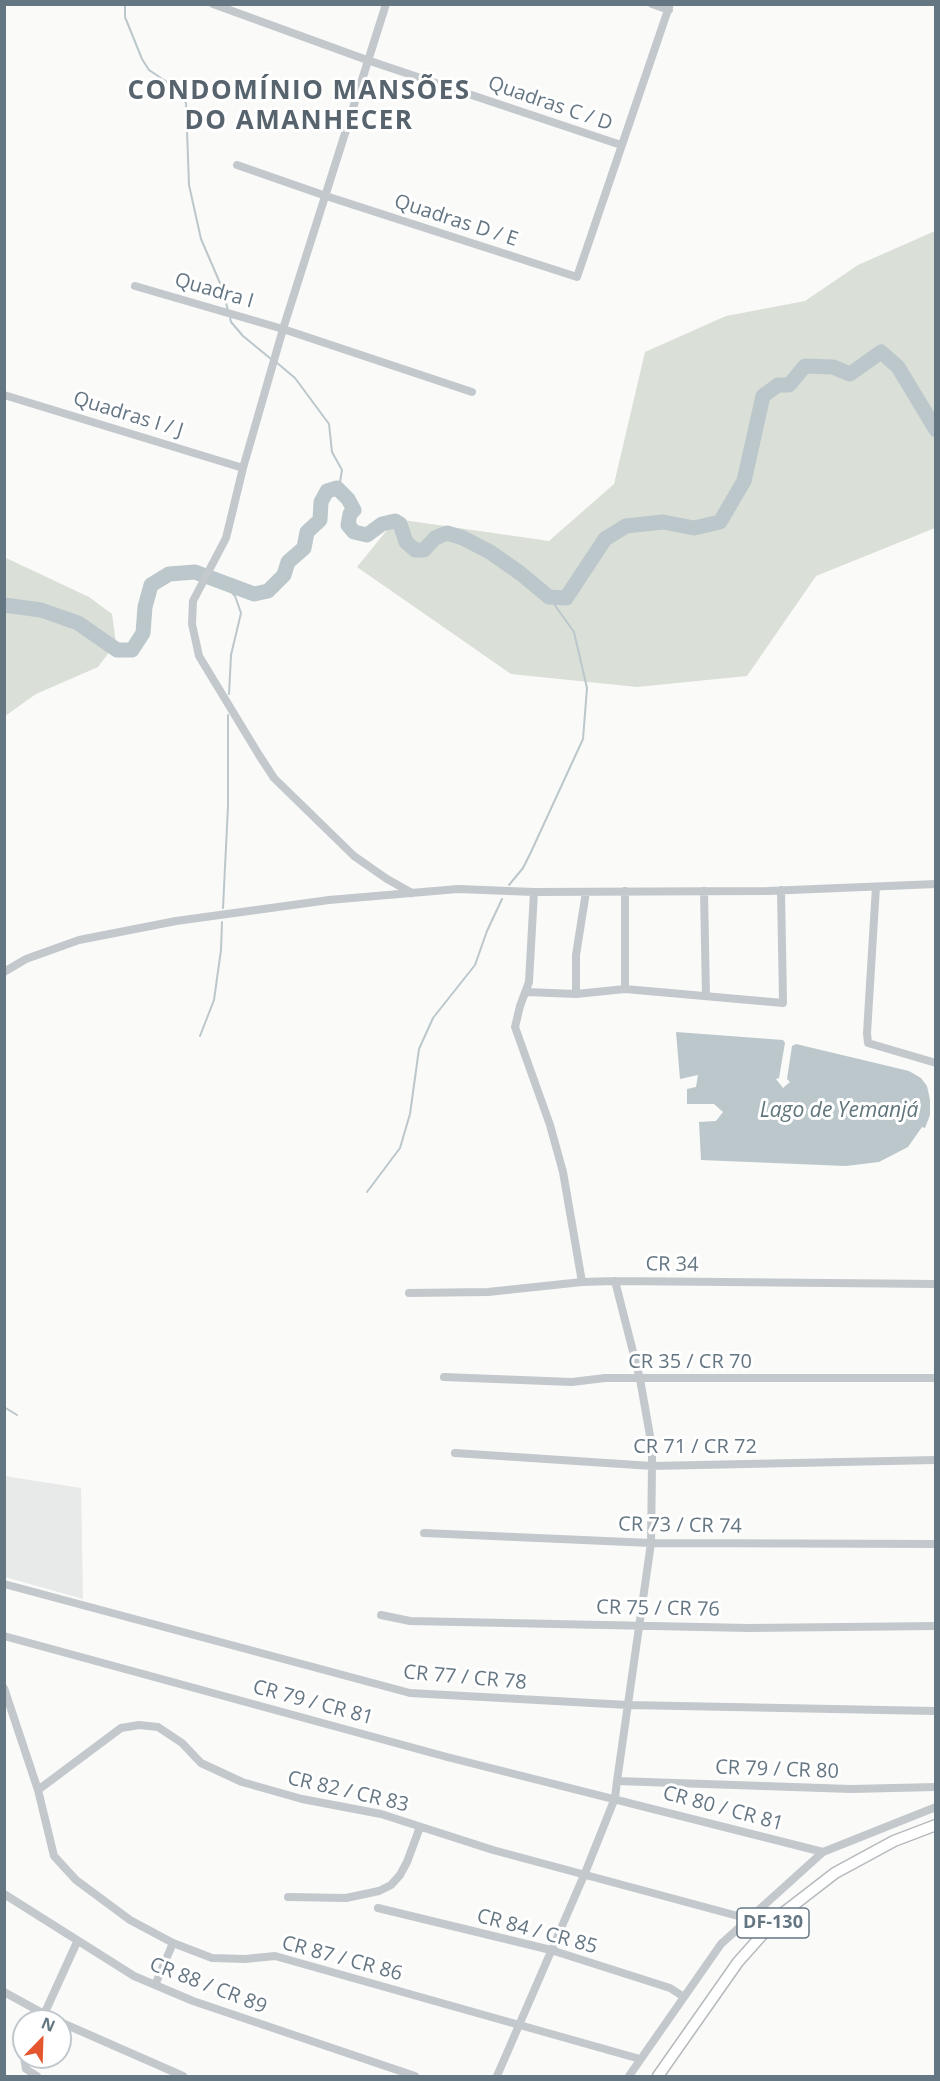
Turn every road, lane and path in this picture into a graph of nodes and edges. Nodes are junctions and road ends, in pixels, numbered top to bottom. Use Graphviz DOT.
graph roads {
  1 [pos="213,4"];
  2 [pos="386,4"];
  3 [pos="652,4"];
  4 [pos="669,7"];
  5 [pos="367,60"];
  6 [pos="621,145"];
  7 [pos="237,165"];
  8 [pos="326,196"];
  9 [pos="135,286"];
  10 [pos="283,329"];
  11 [pos="472,392"];
  12 [pos="4,395"];
  13 [pos="243,468"];
  14 [pos="936,884"];
  15 [pos="876,887"];
  16 [pos="781,890"];
  17 [pos="625,891"];
  18 [pos="704,891"];
  19 [pos="534,892"];
  20 [pos="586,892"];
  21 [pos="412,893"];
  22 [pos="4,972"];
  23 [pos="625,989"];
  24 [pos="526,992"];
  25 [pos="576,994"];
  26 [pos="706,995"];
  27 [pos="936,1063"];
  28 [pos="615,1281"];
  29 [pos="582,1282"];
  30 [pos="936,1284"];
  31 [pos="409,1293"];
  32 [pos="444,1377"];
  33 [pos="936,1378"];
  34 [pos="640,1379"];
  35 [pos="455,1453"];
  36 [pos="936,1460"];
  37 [pos="652,1466"];
  38 [pos="424,1533"];
  39 [pos="651,1543"];
  40 [pos="936,1544"];
  41 [pos="4,1584"];
  42 [pos="381,1615"];
  43 [pos="638,1625"];
  44 [pos="936,1626"];
  45 [pos="4,1636"];
  46 [pos="4,1688"];
  47 [pos="6,1702"];
  48 [pos="628,1705"];
  49 [pos="936,1711"];
  50 [pos="617,1781"];
  51 [pos="936,1786"];
  52 [pos="38,1790"];
  53 [pos="615,1798"];
  54 [pos="936,1807"];
  55 [pos="936,1825"];
  56 [pos="420,1827"];
  57 [pos="824,1852"];
  58 [pos="585,1873"];
  59 [pos="4,1894"];
  60 [pos="288,1897"];
  61 [pos="378,1908"];
  62 [pos="749,1919"];
  63 [pos="77,1942"];
  64 [pos="173,1943"];
  65 [pos="551,1950"];
  66 [pos="156,1985"];
  67 [pos="4,1992"];
  68 [pos="684,1997"];
  69 [pos="29,2009"];
  70 [pos="46,2009"];
  71 [pos="518,2025"];
  72 [pos="72,2028"];
  73 [pos="640,2059"];
  74 [pos="183,2076"];
  75 [pos="415,2076"];
  76 [pos="496,2076"];
  77 [pos="628,2076"];
  78 [pos="658,2076"];
  1 -- 5 [label="street, Quadras C / D"];
  2 -- 5 [label="street"];
  3 -- 4 [label="street"];
  4 -- 6 [label="street"];
  5 -- 6 [label="street, Quadras C / D"];
  5 -- 8 [label="street"];
  6 -- 8 [label="street, Quadras D / E"];
  7 -- 8 [label="street, Quadras D / E"];
  8 -- 10 [label="street"];
  9 -- 10 [label="street, Quadra I"];
  10 -- 11 [label="street, Quadra I"];
  10 -- 13 [label="street"];
  12 -- 13 [label="street, Quadras I / J"];
  13 -- 21 [label="street"];
  14 -- 15 [label="street"];
  15 -- 16 [label="street"];
  15 -- 27 [label="street"];
  16 -- 18 [label="street"];
  16 -- 26 [label="street"];
  17 -- 18 [label="street"];
  17 -- 20 [label="street"];
  17 -- 23 [label="street"];
  18 -- 26 [label="street"];
  19 -- 20 [label="street"];
  19 -- 21 [label="street"];
  19 -- 24 [label="street"];
  20 -- 25 [label="street"];
  21 -- 22 [label="street"];
  23 -- 25 [label="street"];
  23 -- 26 [label="street"];
  24 -- 25 [label="street"];
  24 -- 29 [label="street"];
  28 -- 29 [label="street, CR 34"];
  28 -- 30 [label="street, CR 34"];
  28 -- 34 [label="street"];
  29 -- 31 [label="street, CR 34"];
  32 -- 34 [label="street, CR 35 / CR 70"];
  33 -- 34 [label="street, CR 35 / CR 70"];
  34 -- 37 [label="street"];
  35 -- 37 [label="street, CR 71 / CR 72"];
  36 -- 37 [label="street, CR 71 / CR 72"];
  37 -- 39 [label="street"];
  38 -- 39 [label="street, CR 73 / CR 74"];
  39 -- 40 [label="street, CR 73 / CR 74"];
  39 -- 43 [label="street"];
  41 -- 48 [label="street, CR 77 / CR 78"];
  42 -- 43 [label="street, CR 75 / CR 76"];
  43 -- 44 [label="street, CR 75 / CR 76"];
  43 -- 48 [label="street"];
  45 -- 53 [label="street, CR 79 / CR 81"];
  46 -- 47 [label="street, CR 87 / CR 86"];
  47 -- 52 [label="street, CR 87 / CR 86"];
  48 -- 49 [label="street, CR 77 / CR 78"];
  48 -- 50 [label="street"];
  50 -- 51 [label="street, CR 79 / CR 80"];
  50 -- 53 [label="street"];
  52 -- 56 [label="street, CR 82 / CR 83"];
  52 -- 64 [label="street, CR 87 / CR 86"];
  53 -- 57 [label="street, CR 80 / CR 81"];
  53 -- 58 [label="street"];
  54 -- 57 [label="street"];
  55 -- 78 [label="main road, DF-130"];
  56 -- 58 [label="street, CR 82 / CR 83"];
  56 -- 60 [label="street"];
  57 -- 62 [label="street"];
  58 -- 62 [label="street, CR 82 / CR 83"];
  58 -- 65 [label="street"];
  59 -- 63 [label="street, CR 88 / CR 89"];
  61 -- 65 [label="street, CR 84 / CR 85"];
  62 -- 68 [label="street"];
  63 -- 66 [label="street, CR 88 / CR 89"];
  63 -- 70 [label="street"];
  64 -- 66 [label="street"];
  64 -- 71 [label="street, CR 87 / CR 86"];
  65 -- 68 [label="street, CR 84 / CR 85"];
  65 -- 71 [label="street"];
  66 -- 75 [label="street, CR 88 / CR 89"];
  67 -- 69 [label="street"];
  68 -- 73 [label="street"];
  71 -- 73 [label="street, CR 87 / CR 86"];
  71 -- 76 [label="street"];
  72 -- 74 [label="street"];
  73 -- 77 [label="street"];
}
